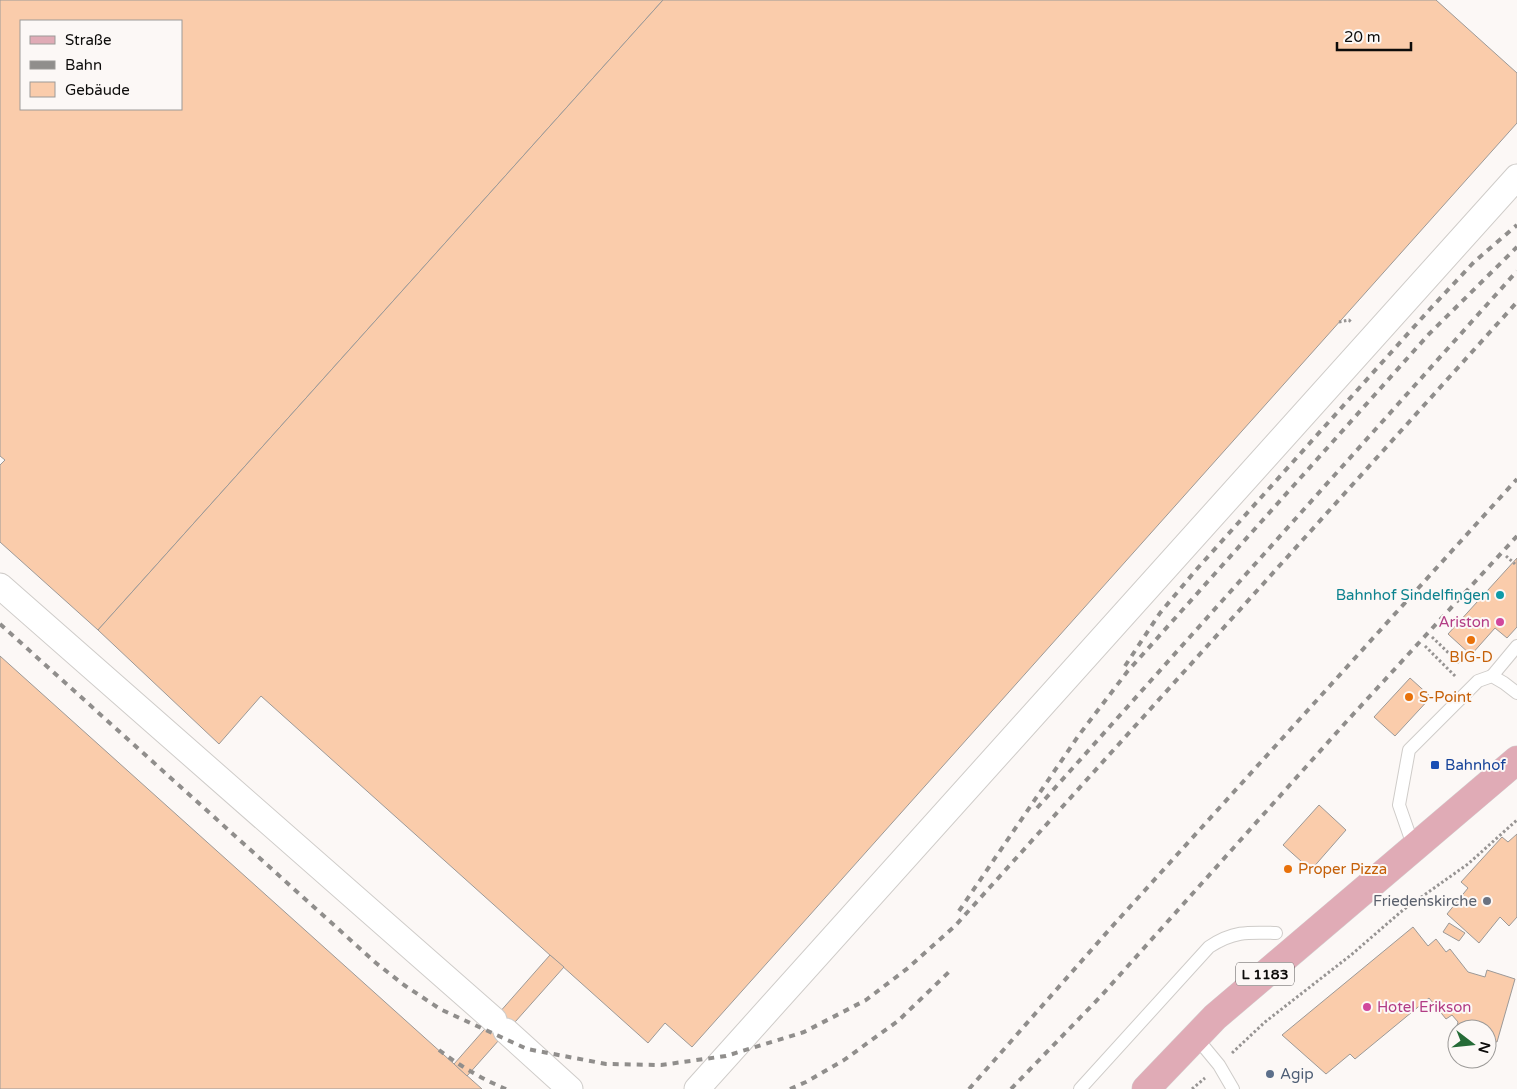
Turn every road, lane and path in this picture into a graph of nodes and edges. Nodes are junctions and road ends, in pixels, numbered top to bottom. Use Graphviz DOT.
graph roads {
  1 [pos="1517,177"];
  2 [pos="1506,556"];
  3 [pos="1515,564"];
  4 [pos="0,586"];
  5 [pos="1432,637"];
  6 [pos="1425,646"];
  7 [pos="1517,646"];
  8 [pos="1467,652"];
  9 [pos="1492,676"];
  10 [pos="1470,690"];
  11 [pos="1517,693"];
  12 [pos="1517,760"];
  13 [pos="1517,820"];
  14 [pos="1414,848"];
  15 [pos="1276,933"];
  16 [pos="1196,1036"];
  17 [pos="1219,1064"];
  18 [pos="570,1089"];
  19 [pos="696,1089"];
  20 [pos="1080,1089"];
  21 [pos="1146,1089"];
  22 [pos="1192,1089"];
  23 [pos="1233,1089"];
  1 -- 19 [label="street"];
  2 -- 3 [label="path"];
  4 -- 18 [label="street"];
  5 -- 8 [label="path"];
  6 -- 10 [label="path"];
  7 -- 9 [label="lane"];
  9 -- 10 [label="lane"];
  9 -- 11 [label="lane"];
  10 -- 14 [label="lane"];
  12 -- 14 [label="main road, L 1183"];
  13 -- 17 [label="path"];
  14 -- 16 [label="main road, L 1183"];
  15 -- 20 [label="lane"];
  16 -- 17 [label="lane"];
  16 -- 21 [label="main road, L 1183"];
  17 -- 22 [label="path"];
  17 -- 23 [label="lane"];
}
